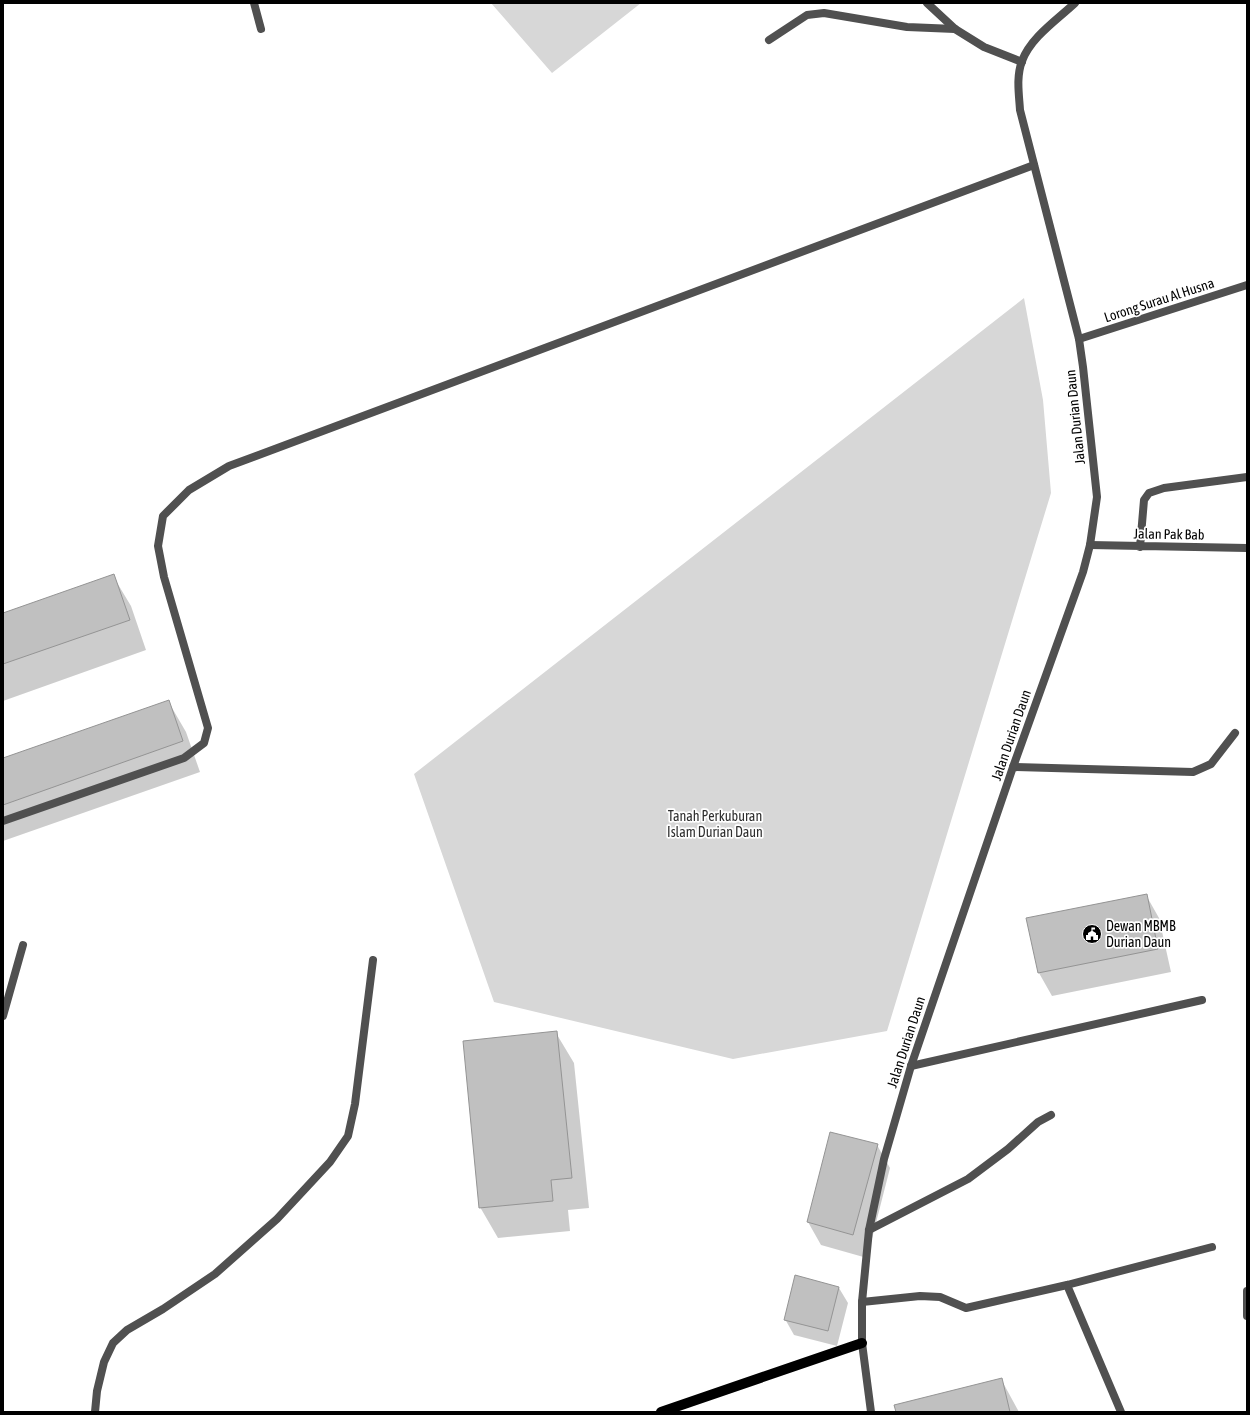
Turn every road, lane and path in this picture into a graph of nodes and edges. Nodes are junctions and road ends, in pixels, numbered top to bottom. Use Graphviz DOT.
graph roads {
  1 [pos="254,3"];
  2 [pos="927,3"];
  3 [pos="1075,3"];
  4 [pos="261,29"];
  5 [pos="956,29"];
  6 [pos="770,40"];
  7 [pos="1022,62"];
  8 [pos="1034,165"];
  9 [pos="1247,285"];
  10 [pos="1079,339"];
  11 [pos="1247,477"];
  12 [pos="1090,545"];
  13 [pos="1140,547"];
  14 [pos="1247,548"];
  15 [pos="1235,733"];
  16 [pos="1013,767"];
  17 [pos="3,821"];
  18 [pos="23,945"];
  19 [pos="373,960"];
  20 [pos="1202,1000"];
  21 [pos="3,1016"];
  22 [pos="911,1066"];
  23 [pos="1051,1114"];
  24 [pos="869,1230"];
  25 [pos="1212,1247"];
  26 [pos="1067,1285"];
  27 [pos="1247,1291"];
  28 [pos="862,1302"];
  29 [pos="1247,1316"];
  30 [pos="862,1343"];
  31 [pos="95,1412"];
  32 [pos="661,1412"];
  33 [pos="871,1412"];
  34 [pos="1121,1412"];
  1 -- 4 [label="street"];
  2 -- 5 [label="street"];
  3 -- 7 [label="street, Jalan Durian Daun"];
  5 -- 6 [label="street"];
  5 -- 7 [label="street"];
  7 -- 8 [label="street, Jalan Durian Daun"];
  8 -- 10 [label="street, Jalan Durian Daun"];
  8 -- 17 [label="street"];
  9 -- 10 [label="street, Lorong Surau Al Husna"];
  10 -- 12 [label="street, Jalan Durian Daun"];
  11 -- 13 [label="street"];
  12 -- 13 [label="street, Jalan Pak Bab"];
  12 -- 16 [label="street, Jalan Durian Daun"];
  13 -- 14 [label="street, Jalan Pak Bab"];
  15 -- 16 [label="street"];
  16 -- 22 [label="street, Jalan Durian Daun"];
  18 -- 21 [label="street"];
  19 -- 31 [label="street"];
  20 -- 22 [label="street"];
  22 -- 24 [label="street, Jalan Durian Daun"];
  23 -- 24 [label="street"];
  24 -- 28 [label="street, Jalan Durian Daun"];
  25 -- 26 [label="street"];
  26 -- 28 [label="street"];
  26 -- 34 [label="street"];
  27 -- 29 [label="street"];
  28 -- 30 [label="street, Jalan Durian Daun"];
  30 -- 32 [label="main road"];
  30 -- 33 [label="street, Jalan Durian Daun"];
}
